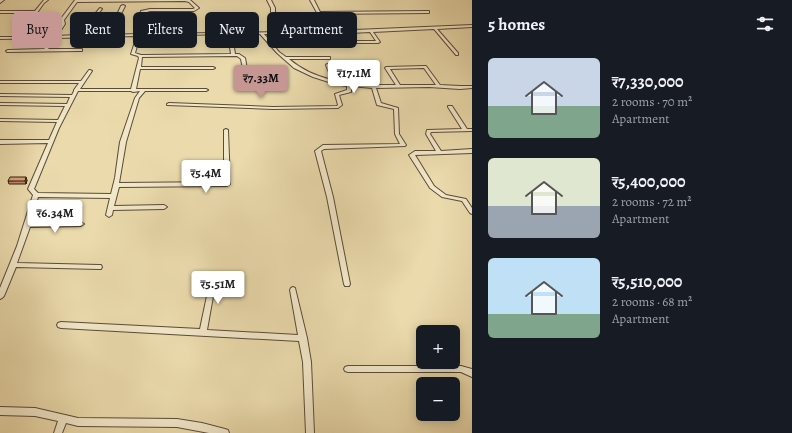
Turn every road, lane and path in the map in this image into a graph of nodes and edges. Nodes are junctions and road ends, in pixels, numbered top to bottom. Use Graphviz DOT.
graph roads {
  1 [pos="46,0"];
  2 [pos="125,0"];
  3 [pos="151,0"];
  4 [pos="268,0"];
  5 [pos="312,0"];
  6 [pos="77,1"];
  7 [pos="122,6"];
  8 [pos="100,9"];
  9 [pos="0,12"];
  10 [pos="12,12"];
  11 [pos="36,12"];
  12 [pos="98,12"];
  13 [pos="119,12"];
  14 [pos="142,12"];
  15 [pos="273,12"];
  16 [pos="318,12"];
  17 [pos="428,12"];
  18 [pos="357,13"];
  19 [pos="62,20"];
  20 [pos="472,26"];
  21 [pos="434,27"];
  22 [pos="357,32"];
  23 [pos="372,32"];
  24 [pos="261,33"];
  25 [pos="267,33"];
  26 [pos="12,37"];
  27 [pos="0,38"];
  28 [pos="357,42"];
  29 [pos="47,48"];
  30 [pos="135,48"];
  31 [pos="232,48"];
  32 [pos="80,50"];
  33 [pos="8,51"];
  34 [pos="45,51"];
  35 [pos="457,54"];
  36 [pos="233,55"];
  37 [pos="141,56"];
  38 [pos="285,58"];
  39 [pos="329,58"];
  40 [pos="348,63"];
  41 [pos="328,65"];
  42 [pos="139,68"];
  43 [pos="213,68"];
  44 [pos="90,71"];
  45 [pos="246,74"];
  46 [pos="0,82"];
  47 [pos="82,82"];
  48 [pos="335,83"];
  49 [pos="349,85"];
  50 [pos="359,86"];
  51 [pos="439,86"];
  52 [pos="374,87"];
  53 [pos="399,87"];
  54 [pos="470,88"];
  55 [pos="76,90"];
  56 [pos="206,90"];
  57 [pos="133,91"];
  58 [pos="142,91"];
  59 [pos="472,94"];
  60 [pos="0,95"];
  61 [pos="73,96"];
  62 [pos="0,104"];
  63 [pos="169,104"];
  64 [pos="69,105"];
  65 [pos="450,107"];
  66 [pos="0,120"];
  67 [pos="61,121"];
  68 [pos="226,130"];
  69 [pos="465,130"];
  70 [pos="472,130"];
  71 [pos="50,141"];
  72 [pos="0,142"];
  73 [pos="403,145"];
  74 [pos="472,151"];
  75 [pos="439,152"];
  76 [pos="412,154"];
  77 [pos="116,185"];
  78 [pos="36,196"];
  79 [pos="113,196"];
  80 [pos="164,207"];
  81 [pos="110,208"];
  82 [pos="472,212"];
  83 [pos="109,215"];
  84 [pos="81,224"];
  85 [pos="28,225"];
  86 [pos="14,265"];
  87 [pos="100,267"];
  88 [pos="214,274"];
  89 [pos="347,284"];
  90 [pos="292,290"];
  91 [pos="0,296"];
  92 [pos="61,325"];
  93 [pos="203,333"];
  94 [pos="302,338"];
  95 [pos="348,369"];
  96 [pos="472,372"];
  97 [pos="0,411"];
  98 [pos="62,418"];
  99 [pos="58,433"];
  100 [pos="225,433"];
  101 [pos="310,433"];
  1 -- 11 [label="street"];
  2 -- 3 [label="street"];
  2 -- 6 [label="street"];
  3 -- 14 [label="street"];
  4 -- 15 [label="street"];
  5 -- 16 [label="street"];
  6 -- 19 [label="street"];
  7 -- 13 [label="street"];
  8 -- 12 [label="street"];
  9 -- 10 [label="street"];
  17 -- 18 [label="street"];
  20 -- 21 [label="street"];
  21 -- 23 [label="street"];
  21 -- 35 [label="street"];
  22 -- 23 [label="street"];
  23 -- 28 [label="street"];
  24 -- 25 [label="street"];
  24 -- 38 [label="street"];
  26 -- 27 [label="street"];
  29 -- 34 [label="street"];
  30 -- 37 [label="street"];
  31 -- 36 [label="street"];
  32 -- 34 [label="street"];
  33 -- 34 [label="street"];
  36 -- 37 [label="street"];
  36 -- 45 [label="street"];
  37 -- 42 [label="street"];
  38 -- 39 [label="street"];
  38 -- 48 [label="street"];
  40 -- 50 [label="street"];
  41 -- 48 [label="street"];
  42 -- 43 [label="street"];
  42 -- 57 [label="street"];
  44 -- 47 [label="street"];
  46 -- 47 [label="street"];
  47 -- 55 [label="street"];
  48 -- 49 [label="street"];
  49 -- 50 [label="street"];
  49 -- 63 [label="street"];
  50 -- 52 [label="street"];
  51 -- 53 [label="street"];
  51 -- 53 [label="street"];
  51 -- 54 [label="street"];
  52 -- 53 [label="street"];
  52 -- 73 [label="street"];
  54 -- 59 [label="street"];
  55 -- 57 [label="street"];
  55 -- 61 [label="street"];
  56 -- 58 [label="street"];
  57 -- 58 [label="street"];
  58 -- 77 [label="street"];
  60 -- 61 [label="street"];
  61 -- 64 [label="street"];
  62 -- 64 [label="street"];
  64 -- 67 [label="street"];
  65 -- 69 [label="street"];
  66 -- 67 [label="street"];
  67 -- 71 [label="street"];
  68 -- 77 [label="street"];
  69 -- 70 [label="street"];
  69 -- 75 [label="street"];
  71 -- 72 [label="street"];
  71 -- 78 [label="street"];
  73 -- 76 [label="street"];
  73 -- 89 [label="street"];
  74 -- 75 [label="street"];
  75 -- 76 [label="street"];
  76 -- 82 [label="street"];
  77 -- 79 [label="street"];
  78 -- 79 [label="street"];
  78 -- 85 [label="street"];
  79 -- 81 [label="street"];
  80 -- 81 [label="street"];
  81 -- 83 [label="street"];
  84 -- 85 [label="street"];
  85 -- 86 [label="street"];
  86 -- 87 [label="street"];
  86 -- 91 [label="street"];
  88 -- 93 [label="street"];
  90 -- 94 [label="street"];
  92 -- 93 [label="street"];
  93 -- 94 [label="street"];
  94 -- 101 [label="street"];
  95 -- 96 [label="street"];
  97 -- 98 [label="street"];
  98 -- 99 [label="street"];
  98 -- 100 [label="street"];
}
